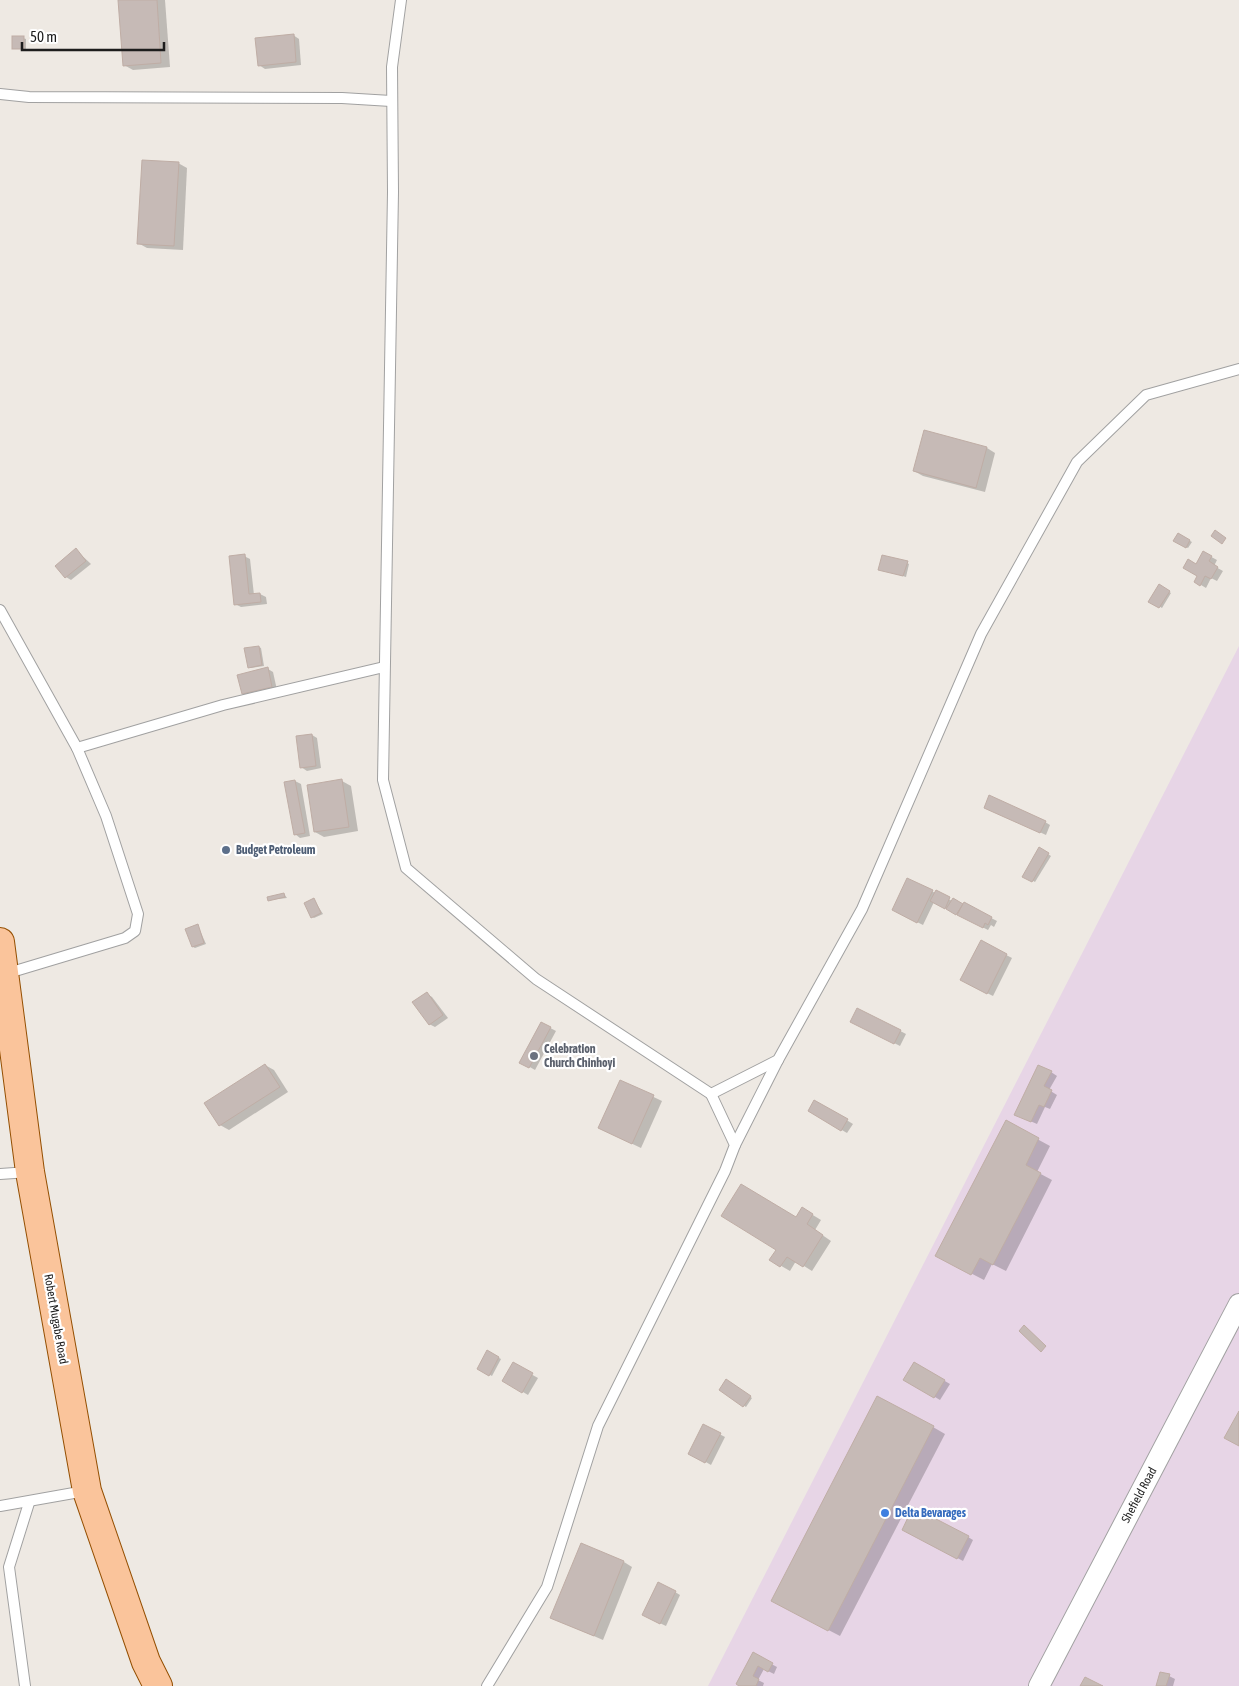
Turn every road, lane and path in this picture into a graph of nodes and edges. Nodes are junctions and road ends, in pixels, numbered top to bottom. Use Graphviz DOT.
graph roads {
  1 [pos="401,0"];
  2 [pos="0,94"];
  3 [pos="391,102"];
  4 [pos="1239,369"];
  5 [pos="0,610"];
  6 [pos="384,667"];
  7 [pos="76,748"];
  8 [pos="0,942"];
  9 [pos="5,974"];
  10 [pos="778,1060"];
  11 [pos="711,1094"];
  12 [pos="734,1145"];
  13 [pos="30,1172"];
  14 [pos="0,1174"];
  15 [pos="1239,1304"];
  16 [pos="87,1491"];
  17 [pos="29,1503"];
  18 [pos="0,1506"];
  19 [pos="25,1686"];
  20 [pos="158,1686"];
  21 [pos="487,1686"];
  22 [pos="1039,1686"];
  1 -- 3 [label="lane"];
  2 -- 3 [label="lane"];
  3 -- 6 [label="lane"];
  4 -- 10 [label="lane"];
  5 -- 7 [label="lane"];
  6 -- 7 [label="lane"];
  6 -- 11 [label="lane"];
  7 -- 9 [label="lane"];
  8 -- 9 [label="main road, Robert Mugabe Road"];
  9 -- 13 [label="main road, Robert Mugabe Road"];
  10 -- 11 [label="lane"];
  10 -- 12 [label="lane"];
  11 -- 12 [label="lane"];
  12 -- 21 [label="lane"];
  13 -- 14 [label="lane"];
  13 -- 16 [label="main road, Robert Mugabe Road"];
  15 -- 22 [label="street, Shefield Road"];
  16 -- 17 [label="lane"];
  16 -- 20 [label="main road, Robert Mugabe Road"];
  17 -- 18 [label="lane"];
  17 -- 19 [label="lane"];
}
